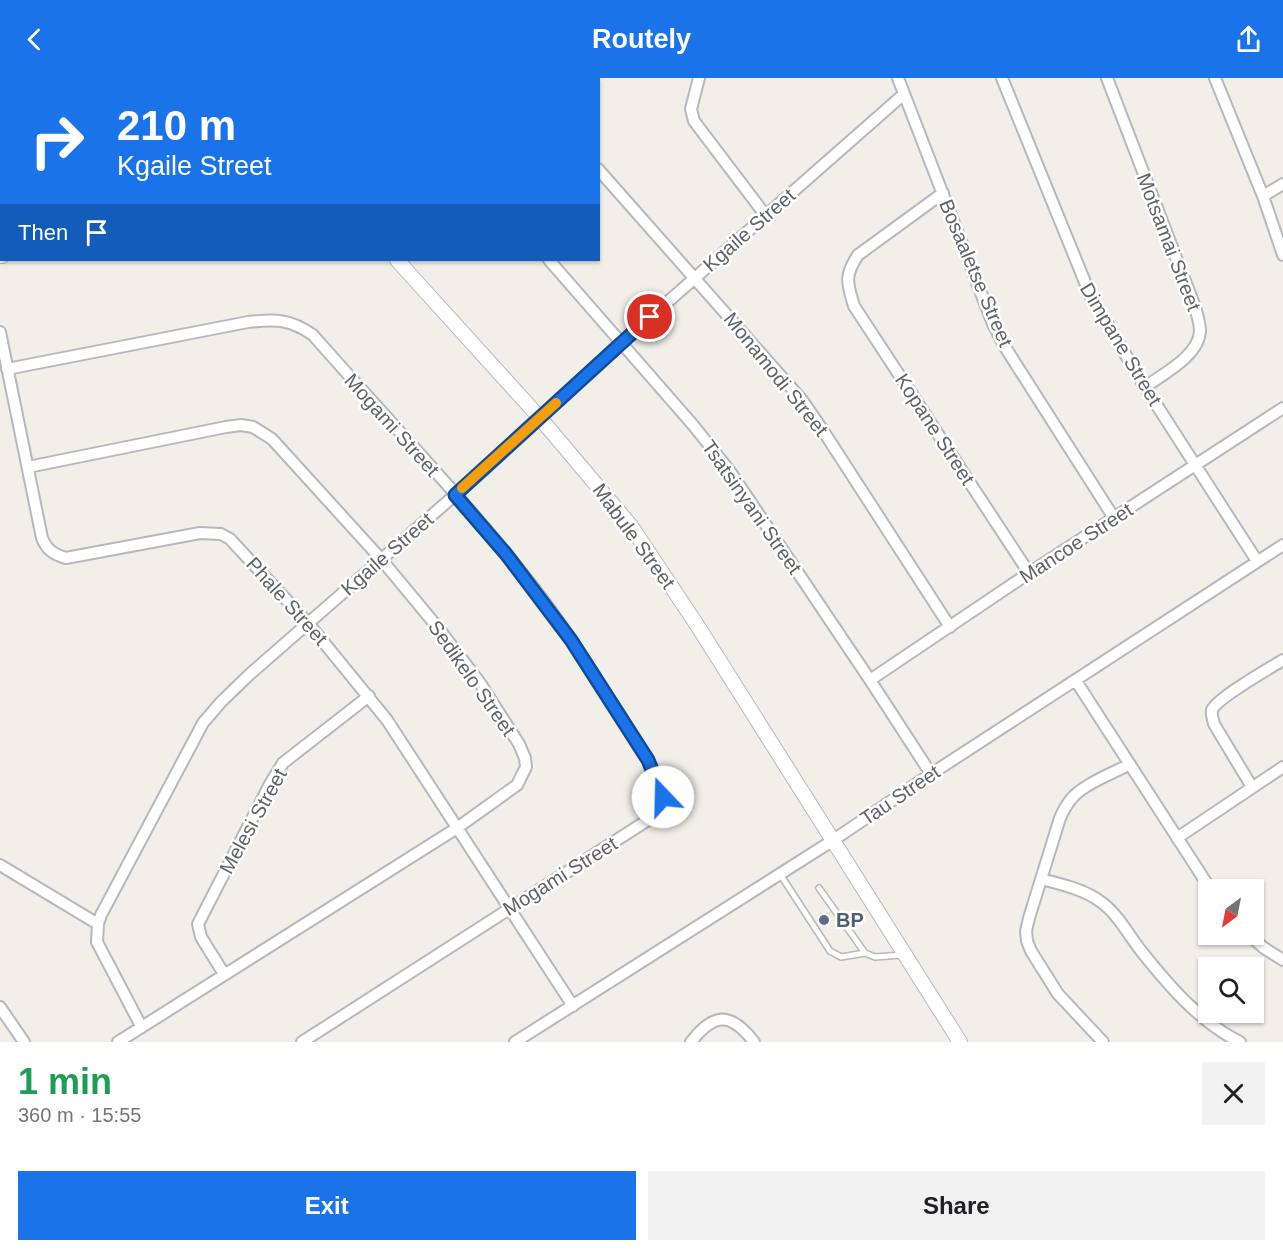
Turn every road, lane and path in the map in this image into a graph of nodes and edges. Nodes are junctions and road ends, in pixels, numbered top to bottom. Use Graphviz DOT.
graph roads {
  1 [pos="699,78"];
  2 [pos="898,78"];
  3 [pos="1002,78"];
  4 [pos="1107,78"];
  5 [pos="1215,78"];
  6 [pos="904,94"];
  7 [pos="600,170"];
  8 [pos="1283,184"];
  9 [pos="943,193"];
  10 [pos="1263,196"];
  11 [pos="766,216"];
  12 [pos="1283,255"];
  13 [pos="398,261"];
  14 [pos="550,261"];
  15 [pos="694,278"];
  16 [pos="0,332"];
  17 [pos="621,343"];
  18 [pos="7,369"];
  19 [pos="1145,387"];
  20 [pos="1283,408"];
  21 [pos="540,418"];
  22 [pos="1196,465"];
  23 [pos="28,467"];
  24 [pos="455,495"];
  25 [pos="1114,518"];
  26 [pos="1283,545"];
  27 [pos="381,559"];
  28 [pos="1257,561"];
  29 [pos="1029,573"];
  30 [pos="308,623"];
  31 [pos="950,627"];
  32 [pos="1283,660"];
  33 [pos="870,680"];
  34 [pos="1076,681"];
  35 [pos="369,696"];
  36 [pos="1130,765"];
  37 [pos="1283,767"];
  38 [pos="931,774"];
  39 [pos="1252,787"];
  40 [pos="457,828"];
  41 [pos="1177,838"];
  42 [pos="832,841"];
  43 [pos="0,865"];
  44 [pos="780,874"];
  45 [pos="1041,879"];
  46 [pos="1204,879"];
  47 [pos="819,888"];
  48 [pos="510,908"];
  49 [pos="98,924"];
  50 [pos="1261,945"];
  51 [pos="865,953"];
  52 [pos="904,955"];
  53 [pos="1283,960"];
  54 [pos="224,974"];
  55 [pos="573,1006"];
  56 [pos="0,1007"];
  57 [pos="141,1026"];
  58 [pos="24,1042"];
  59 [pos="118,1042"];
  60 [pos="302,1042"];
  61 [pos="515,1042"];
  62 [pos="691,1042"];
  63 [pos="754,1042"];
  64 [pos="960,1042"];
  65 [pos="1103,1042"];
  66 [pos="1240,1042"];
  1 -- 11 [label="street"];
  2 -- 6 [label="street, Bosaaletse Street"];
  3 -- 19 [label="street, Dimpane Street"];
  4 -- 19 [label="street, Motsamai Street"];
  5 -- 10 [label="street"];
  6 -- 9 [label="street, Bosaaletse Street"];
  6 -- 11 [label="street, Kgaile Street"];
  7 -- 15 [label="street, Monamodi Street"];
  8 -- 10 [label="street"];
  9 -- 25 [label="street, Bosaaletse Street"];
  9 -- 29 [label="street, Kopane Street"];
  10 -- 12 [label="street"];
  11 -- 15 [label="street, Kgaile Street"];
  13 -- 21 [label="street, Mabule Street"];
  14 -- 17 [label="street, Tsatsinyani Street"];
  15 -- 17 [label="street, Kgaile Street"];
  15 -- 31 [label="street, Monamodi Street"];
  16 -- 18 [label="street, Phale Street"];
  17 -- 21 [label="street, Kgaile Street"];
  17 -- 33 [label="street, Tsatsinyani Street"];
  18 -- 23 [label="street, Phale Street"];
  18 -- 24 [label="street, Mogami Street"];
  19 -- 22 [label="street, Dimpane Street"];
  20 -- 22 [label="street, Mancoe Street"];
  21 -- 24 [label="street, Kgaile Street"];
  21 -- 42 [label="street, Mabule Street"];
  22 -- 25 [label="street, Mancoe Street"];
  22 -- 28 [label="street, Dimpane Street"];
  23 -- 27 [label="street, Sedikelo Street"];
  23 -- 30 [label="street, Phale Street"];
  24 -- 27 [label="street, Kgaile Street"];
  24 -- 48 [label="street, Mogami Street"];
  25 -- 29 [label="street, Mancoe Street"];
  26 -- 28 [label="street, Tau Street"];
  27 -- 30 [label="street, Kgaile Street"];
  27 -- 40 [label="street, Sedikelo Street"];
  28 -- 34 [label="street, Tau Street"];
  29 -- 31 [label="street, Mancoe Street"];
  30 -- 35 [label="street, Phale Street"];
  30 -- 49 [label="street, Kgaile Street"];
  31 -- 33 [label="street, Mancoe Street"];
  32 -- 39 [label="street"];
  33 -- 38 [label="street, Tsatsinyani Street"];
  34 -- 36 [label="street"];
  34 -- 38 [label="street, Tau Street"];
  35 -- 40 [label="street, Phale Street"];
  35 -- 54 [label="street, Melesi Street"];
  36 -- 41 [label="street"];
  36 -- 45 [label="street"];
  37 -- 39 [label="street"];
  38 -- 42 [label="street, Tau Street"];
  39 -- 41 [label="street"];
  40 -- 48 [label="street, Phale Street"];
  40 -- 54 [label="street, Sedikelo Street"];
  41 -- 46 [label="street"];
  42 -- 44 [label="street, Tau Street"];
  42 -- 52 [label="street, Mabule Street"];
  43 -- 49 [label="street"];
  44 -- 51 [label="lane"];
  44 -- 55 [label="street, Tau Street"];
  45 -- 65 [label="street"];
  45 -- 66 [label="street"];
  47 -- 51 [label="lane"];
  48 -- 55 [label="street, Phale Street"];
  48 -- 60 [label="street, Mogami Street"];
  49 -- 57 [label="street"];
  50 -- 53 [label="street"];
  51 -- 52 [label="lane"];
  52 -- 64 [label="street, Mabule Street"];
  54 -- 57 [label="street, Sedikelo Street"];
  55 -- 61 [label="street, Tau Street"];
  56 -- 58 [label="street"];
  57 -- 59 [label="street, Sedikelo Street"];
  62 -- 63 [label="street"];
}
